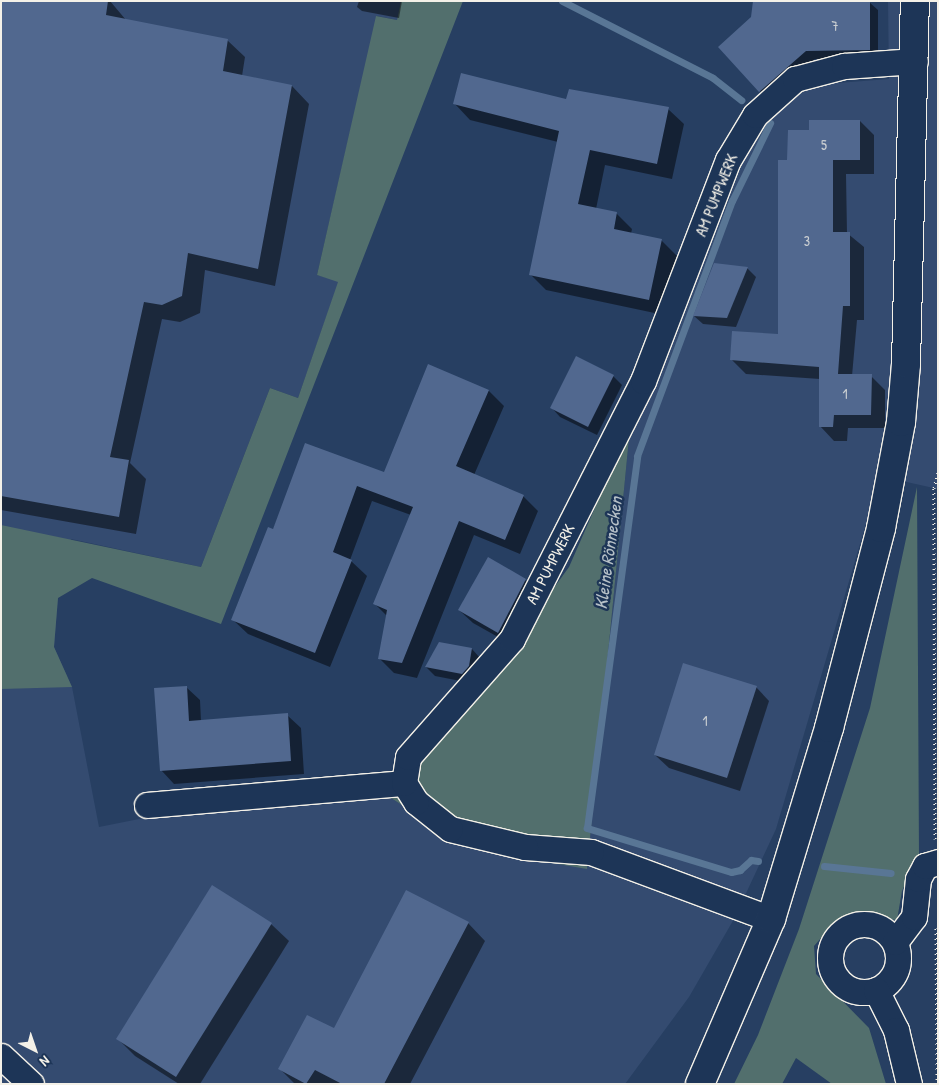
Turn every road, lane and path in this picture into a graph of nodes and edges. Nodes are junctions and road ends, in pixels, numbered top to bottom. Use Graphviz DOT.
graph roads {
  1 [pos="915,1"];
  2 [pos="915,61"];
  3 [pos="938,472"];
  4 [pos="404,783"];
  5 [pos="147,805"];
  6 [pos="937,862"];
  7 [pos="936,918"];
  8 [pos="771,919"];
  9 [pos="895,942"];
  10 [pos="876,990"];
  11 [pos="1,1056"];
  12 [pos="31,1084"];
  13 [pos="700,1084"];
  14 [pos="909,1084"];
  15 [pos="937,1084"];
  1 -- 2 [label="main road"];
  2 -- 4 [label="street, AM PUMPWERK"];
  2 -- 8 [label="main road"];
  3 -- 6 [label="path"];
  4 -- 5 [label="street"];
  4 -- 8 [label="street"];
  6 -- 9 [label="street"];
  7 -- 15 [label="path"];
  8 -- 13 [label="main road"];
  9 -- 10 [label="street"];
  9 -- 10 [label="street"];
  10 -- 14 [label="street"];
  11 -- 12 [label="street"];
}
